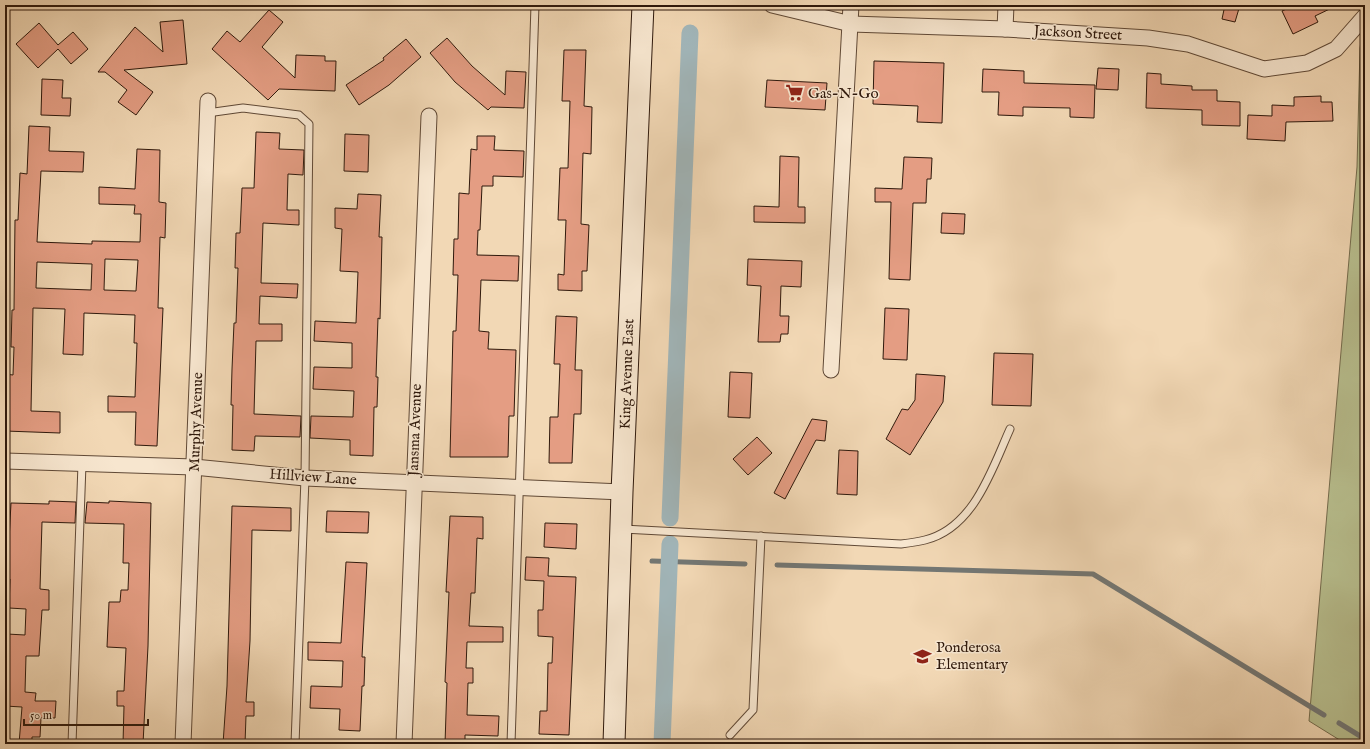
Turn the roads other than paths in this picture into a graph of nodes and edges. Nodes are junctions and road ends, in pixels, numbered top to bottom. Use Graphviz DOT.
graph roads {
  1 [pos="535,5"];
  2 [pos="643,5"];
  3 [pos="772,5"];
  4 [pos="851,5"];
  5 [pos="1006,5"];
  6 [pos="1365,17"];
  7 [pos="851,24"];
  8 [pos="1005,29"];
  9 [pos="207,107"];
  10 [pos="429,116"];
  11 [pos="831,370"];
  12 [pos="1010,429"];
  13 [pos="5,461"];
  14 [pos="82,464"];
  15 [pos="194,467"];
  16 [pos="305,478"];
  17 [pos="413,483"];
  18 [pos="519,488"];
  19 [pos="622,492"];
  20 [pos="621,529"];
  21 [pos="761,536"];
  22 [pos="730,735"];
  23 [pos="72,744"];
  24 [pos="182,744"];
  25 [pos="295,744"];
  26 [pos="404,744"];
  27 [pos="511,744"];
  28 [pos="614,744"];
  1 -- 18 [label="lane"];
  2 -- 19 [label="main road, King Avenue East"];
  3 -- 7 [label="street, Jackson Street"];
  4 -- 7 [label="street"];
  5 -- 8 [label="street"];
  6 -- 8 [label="street, Jackson Street"];
  7 -- 8 [label="street, Jackson Street"];
  7 -- 11 [label="street"];
  9 -- 15 [label="street, Murphy Avenue"];
  9 -- 16 [label="lane"];
  10 -- 17 [label="street, Jansma Avenue"];
  12 -- 21 [label="lane"];
  13 -- 14 [label="street, Hillview Lane"];
  14 -- 15 [label="street, Hillview Lane"];
  14 -- 23 [label="lane"];
  15 -- 16 [label="street, Hillview Lane"];
  15 -- 24 [label="street, Murphy Avenue"];
  16 -- 17 [label="street, Hillview Lane"];
  16 -- 25 [label="lane"];
  17 -- 18 [label="street, Hillview Lane"];
  17 -- 26 [label="street, Jansma Avenue"];
  18 -- 19 [label="street, Hillview Lane"];
  18 -- 27 [label="lane"];
  19 -- 20 [label="main road, King Avenue East"];
  20 -- 21 [label="lane"];
  20 -- 28 [label="main road, King Avenue East"];
  21 -- 22 [label="lane"];
}
